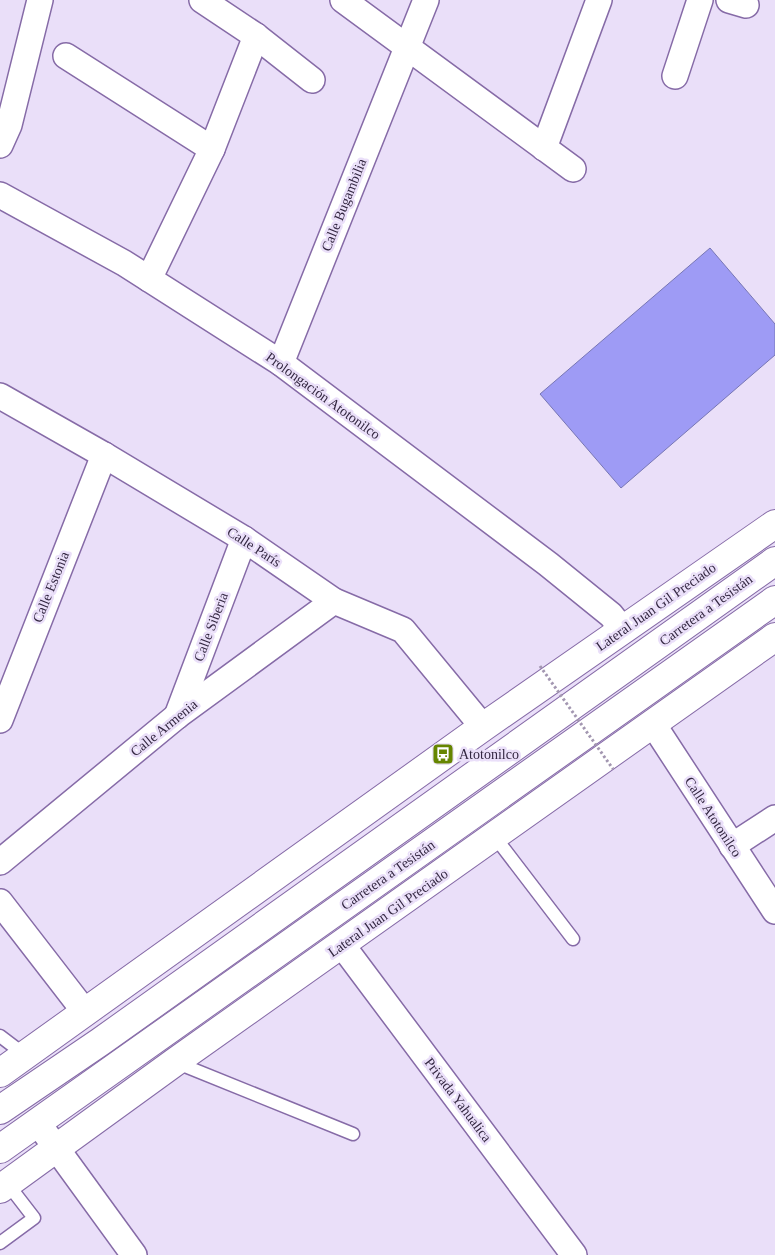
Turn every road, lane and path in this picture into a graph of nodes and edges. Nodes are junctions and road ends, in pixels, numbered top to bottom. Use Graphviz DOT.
graph roads {
  1 [pos="40,0"];
  2 [pos="202,0"];
  3 [pos="343,0"];
  4 [pos="426,0"];
  5 [pos="599,0"];
  6 [pos="700,0"];
  7 [pos="256,36"];
  8 [pos="407,47"];
  9 [pos="66,56"];
  10 [pos="675,76"];
  11 [pos="312,80"];
  12 [pos="0,146"];
  13 [pos="544,148"];
  14 [pos="212,149"];
  15 [pos="573,169"];
  16 [pos="0,195"];
  17 [pos="149,279"];
  18 [pos="281,363"];
  19 [pos="0,396"];
  20 [pos="104,455"];
  21 [pos="775,524"];
  22 [pos="244,539"];
  23 [pos="775,561"];
  24 [pos="775,600"];
  25 [pos="334,601"];
  26 [pos="623,630"];
  27 [pos="775,637"];
  28 [pos="540,666"];
  29 [pos="8,673"];
  30 [pos="177,716"];
  31 [pos="0,720"];
  32 [pos="652,724"];
  33 [pos="483,727"];
  34 [pos="612,769"];
  35 [pos="775,818"];
  36 [pos="494,837"];
  37 [pos="732,846"];
  38 [pos="0,862"];
  39 [pos="0,902"];
  40 [pos="775,911"];
  41 [pos="573,939"];
  42 [pos="342,945"];
  43 [pos="85,1012"];
  44 [pos="0,1036"];
  45 [pos="25,1055"];
  46 [pos="175,1062"];
  47 [pos="0,1072"];
  48 [pos="0,1110"];
  49 [pos="38,1123"];
  50 [pos="353,1134"];
  51 [pos="0,1149"];
  52 [pos="56,1149"];
  53 [pos="4,1186"];
  54 [pos="0,1243"];
  55 [pos="134,1255"];
  56 [pos="574,1255"];
  1 -- 12 [label="street"];
  2 -- 7 [label="street"];
  3 -- 8 [label="street"];
  4 -- 8 [label="street, Calle Bugambilia"];
  5 -- 13 [label="street"];
  6 -- 10 [label="street"];
  7 -- 11 [label="street"];
  7 -- 14 [label="street"];
  8 -- 13 [label="street"];
  8 -- 18 [label="street, Calle Bugambilia"];
  9 -- 14 [label="street"];
  13 -- 15 [label="street"];
  14 -- 17 [label="street"];
  16 -- 17 [label="street, Prolongación Atotonilco"];
  17 -- 18 [label="street, Prolongación Atotonilco"];
  18 -- 26 [label="street, Prolongación Atotonilco"];
  19 -- 20 [label="street, Calle París"];
  20 -- 22 [label="street, Calle París"];
  20 -- 29 [label="street, Calle Estonia"];
  21 -- 26 [label="main road, Lateral Juan Gil Preciado"];
  22 -- 25 [label="street, Calle París"];
  22 -- 30 [label="street, Calle Siberia"];
  23 -- 48 [label="main road, Carretera a Tesistán"];
  24 -- 49 [label="main road, Carretera a Tesistán"];
  25 -- 30 [label="street, Calle Armenia"];
  25 -- 33 [label="street, Calle París"];
  26 -- 33 [label="main road, Lateral Juan Gil Preciado"];
  27 -- 32 [label="main road, Lateral Juan Gil Preciado"];
  28 -- 34 [label="path, bridge"];
  29 -- 31 [label="street, Calle Estonia"];
  30 -- 38 [label="street, Calle Armenia"];
  32 -- 36 [label="main road, Lateral Juan Gil Preciado"];
  32 -- 37 [label="street, Calle Atotonilco"];
  33 -- 43 [label="main road, Lateral Juan Gil Preciado"];
  35 -- 37 [label="street"];
  36 -- 41 [label="lane"];
  36 -- 42 [label="main road, Lateral Juan Gil Preciado"];
  37 -- 40 [label="street, Calle Atotonilco"];
  39 -- 43 [label="street"];
  42 -- 46 [label="main road, Lateral Juan Gil Preciado"];
  42 -- 56 [label="street, Privada Yahualica"];
  43 -- 45 [label="main road, Lateral Juan Gil Preciado"];
  44 -- 45 [label="lane"];
  45 -- 47 [label="main road, Lateral Juan Gil Preciado"];
  46 -- 50 [label="lane"];
  46 -- 52 [label="main road, Lateral Juan Gil Preciado"];
  49 -- 51 [label="main road, Carretera a Tesistán"];
  49 -- 52 [label="street"];
  52 -- 53 [label="main road, Lateral Juan Gil Preciado"];
  52 -- 55 [label="street"];
  53 -- 54 [label="lane"];
}
